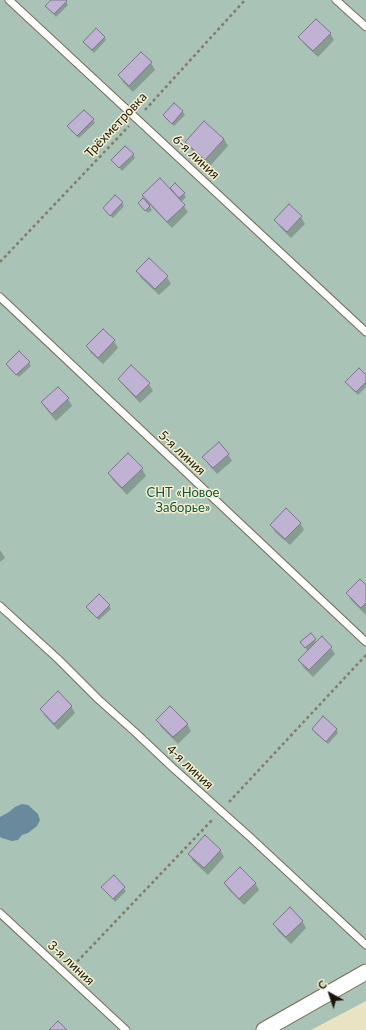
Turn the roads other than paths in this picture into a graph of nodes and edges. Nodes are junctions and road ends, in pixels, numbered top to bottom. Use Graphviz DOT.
graph roads {
  1 [pos="10,0"];
  2 [pos="336,0"];
  3 [pos="366,27"];
  4 [pos="0,297"];
  5 [pos="366,332"];
  6 [pos="0,606"];
  7 [pos="366,642"];
  8 [pos="0,913"];
  9 [pos="366,945"];
  10 [pos="366,972"];
  11 [pos="126,1030"];
  12 [pos="264,1030"];
  1 -- 5 [label="lane, 6-я линия"];
  2 -- 3 [label="lane"];
  4 -- 7 [label="lane, 5-я линия"];
  6 -- 9 [label="lane, 4-я линия"];
  8 -- 11 [label="lane, 3-я линия"];
  10 -- 12 [label="street"];
}
